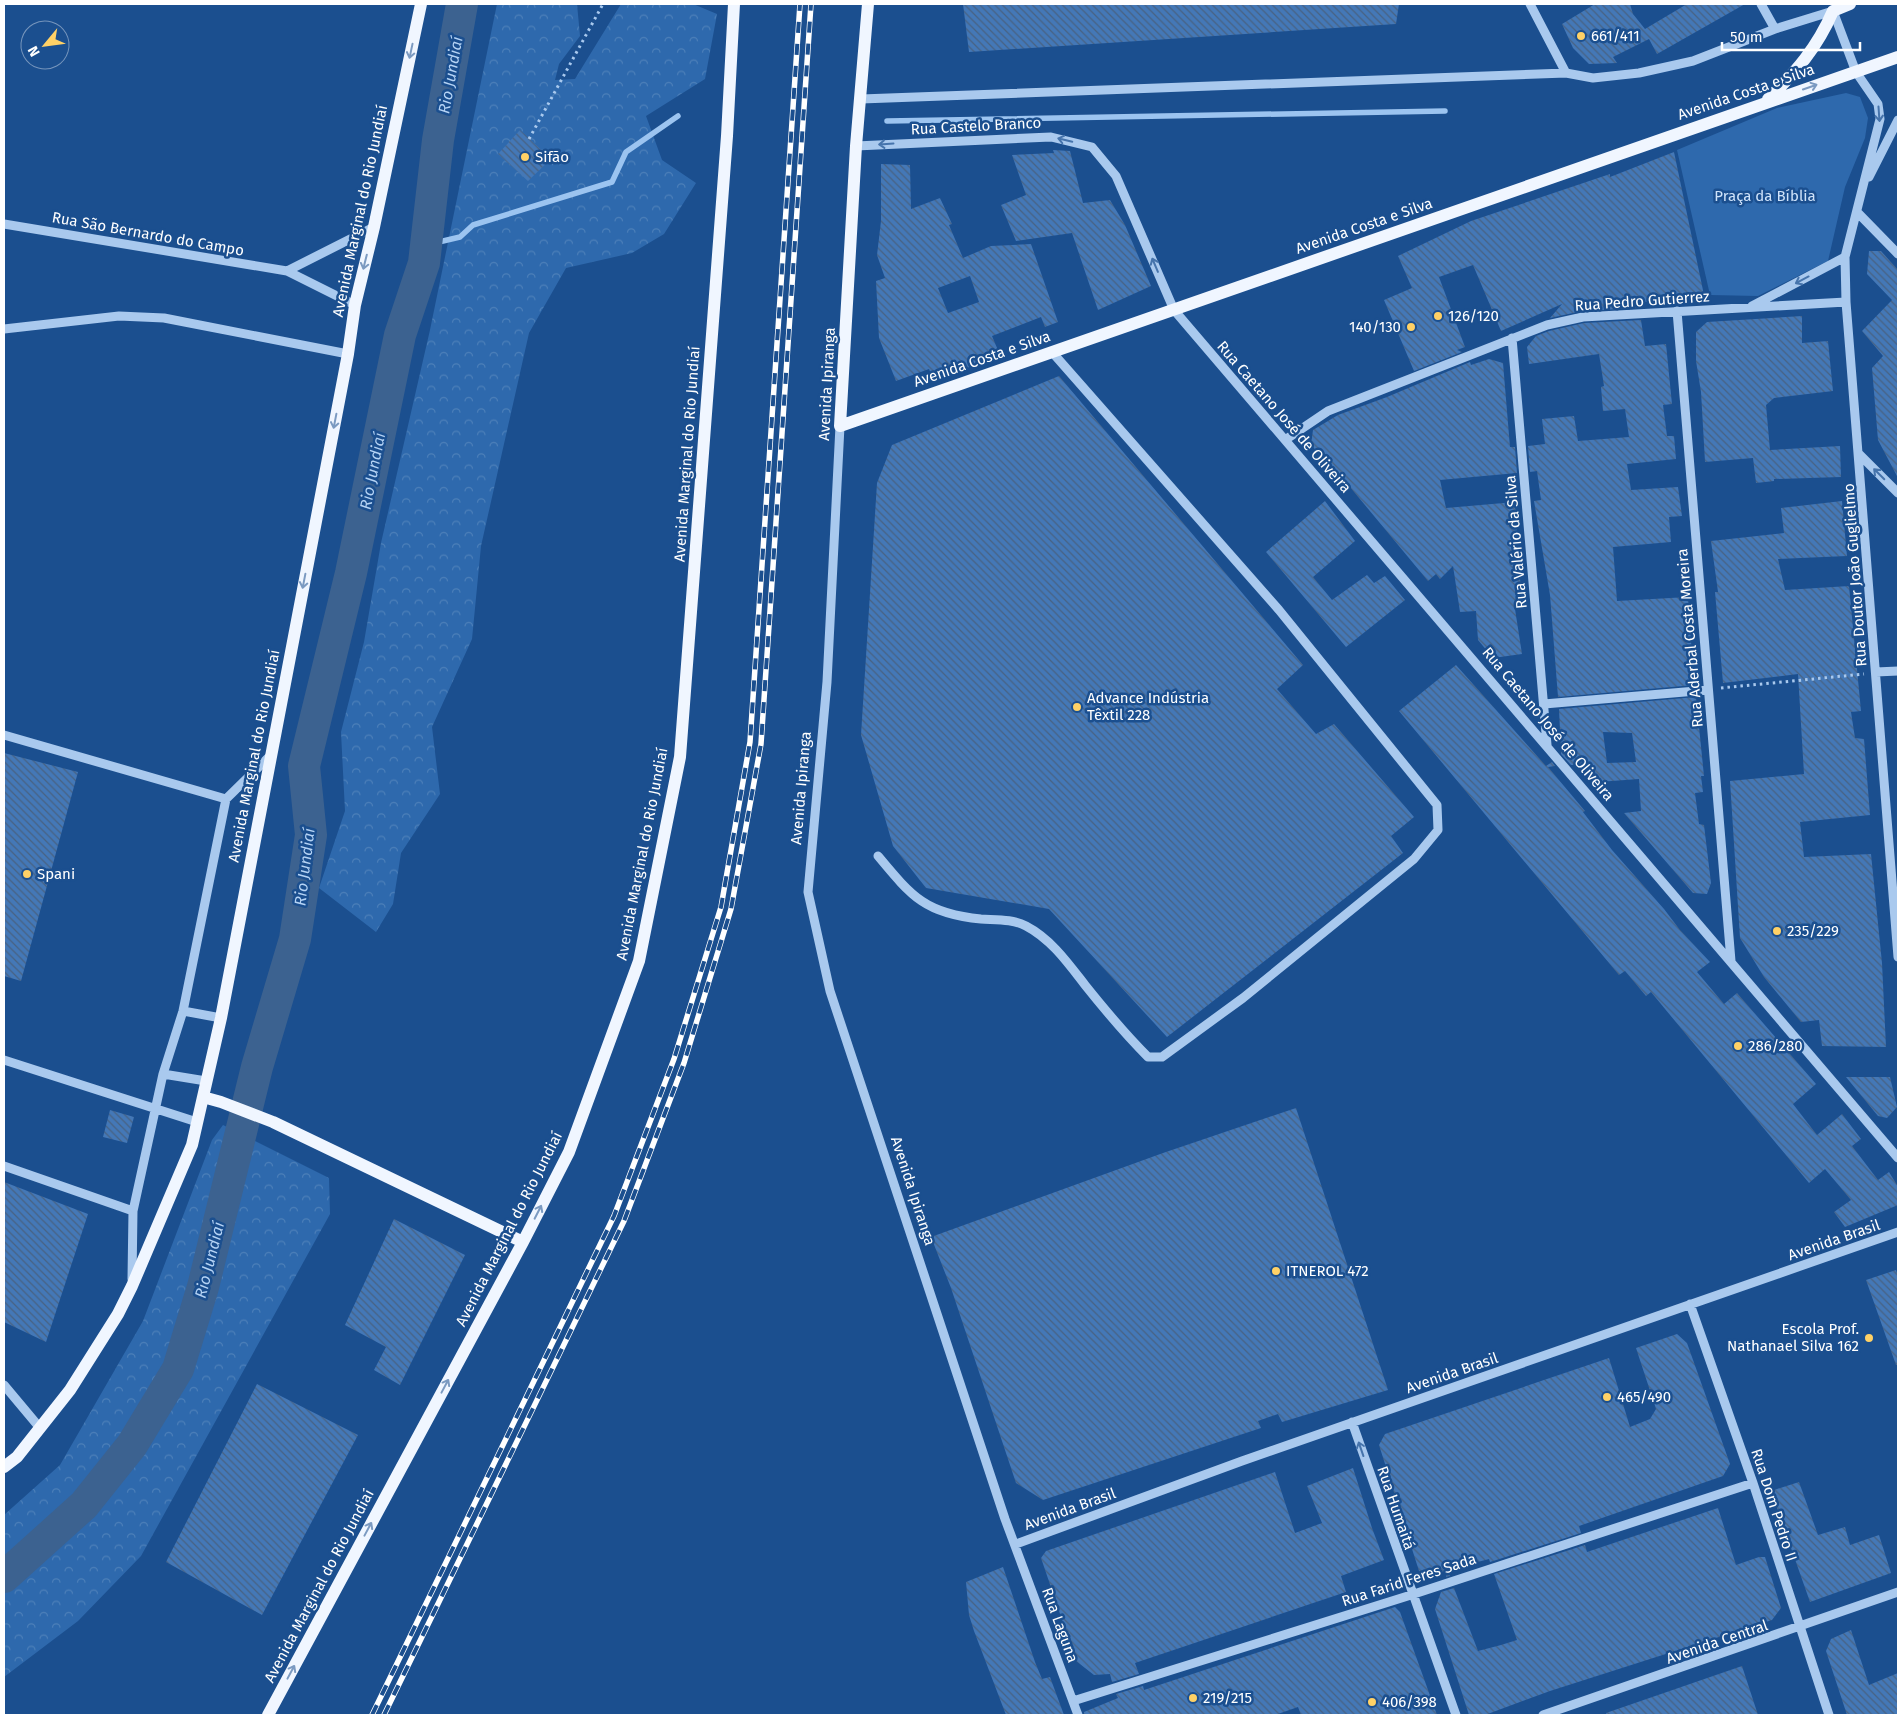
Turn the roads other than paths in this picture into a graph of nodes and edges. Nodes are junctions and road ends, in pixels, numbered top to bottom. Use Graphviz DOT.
graph roads {
  1 [pos="421,4"];
  2 [pos="734,4"];
  3 [pos="868,4"];
  4 [pos="1530,4"];
  5 [pos="1760,4"];
  6 [pos="1850,4"];
  7 [pos="1833,11"];
  8 [pos="1775,29"];
  9 [pos="1898,57"];
  10 [pos="1856,72"];
  11 [pos="1566,73"];
  12 [pos="861,103"];
  13 [pos="1764,103"];
  14 [pos="1898,120"];
  15 [pos="856,142"];
  16 [pos="1862,193"];
  17 [pos="1857,212"];
  18 [pos="4,224"];
  19 [pos="374,227"];
  20 [pos="1898,254"];
  21 [pos="1845,257"];
  22 [pos="287,271"];
  23 [pos="1846,302"];
  24 [pos="355,305"];
  25 [pos="1750,307"];
  26 [pos="1174,310"];
  27 [pos="1677,311"];
  28 [pos="4,329"];
  29 [pos="1512,338"];
  30 [pos="1052,352"];
  31 [pos="348,354"];
  32 [pos="840,426"];
  33 [pos="1286,440"];
  34 [pos="1859,454"];
  35 [pos="1898,493"];
  36 [pos="1898,671"];
  37 [pos="1876,672"];
  38 [pos="1708,690"];
  39 [pos="1544,704"];
  40 [pos="4,735"];
  41 [pos="1547,745"];
  42 [pos="271,755"];
  43 [pos="226,799"];
  44 [pos="878,856"];
  45 [pos="1898,957"];
  46 [pos="1731,962"];
  47 [pos="183,1011"];
  48 [pos="220,1018"];
  49 [pos="4,1060"];
  50 [pos="163,1074"];
  51 [pos="206,1081"];
  52 [pos="203,1098"];
  53 [pos="155,1109"];
  54 [pos="197,1122"];
  55 [pos="1898,1158"];
  56 [pos="4,1166"];
  57 [pos="133,1211"];
  58 [pos="1898,1232"];
  59 [pos="523,1242"];
  60 [pos="132,1286"];
  61 [pos="1690,1304"];
  62 [pos="4,1385"];
  63 [pos="1352,1422"];
  64 [pos="40,1428"];
  65 [pos="4,1467"];
  66 [pos="1753,1483"];
  67 [pos="1016,1544"];
  68 [pos="1898,1592"];
  69 [pos="1412,1594"];
  70 [pos="1799,1628"];
  71 [pos="1073,1701"];
  72 [pos="268,1715"];
  73 [pos="1078,1715"];
  74 [pos="1456,1715"];
  75 [pos="1543,1715"];
  76 [pos="1829,1715"];
  1 -- 19 [label="main road, Avenida Marginal do Rio Jundiaí, one-way"];
  59 -- 2 [label="main road, Avenida Marginal do Rio Jundiaí, one-way"];
  3 -- 12 [label="main road, Avenida Ipiranga"];
  4 -- 11 [label="street"];
  5 -- 8 [label="street"];
  6 -- 7 [label="main road"];
  7 -- 8 [label="street"];
  7 -- 10 [label="street, Rua Doutor João Guglielmo"];
  7 -- 13 [label="main road"];
  8 -- 11 [label="street"];
  9 -- 10 [label="main road, Avenida Costa e Silva"];
  13 -- 10 [label="main road, Avenida Costa e Silva, one-way"];
  10 -- 16 [label="street, Rua Doutor João Guglielmo, one-way"];
  11 -- 12 [label="street"];
  12 -- 15 [label="main road, Avenida Ipiranga"];
  13 -- 26 [label="main road, Avenida Costa e Silva"];
  14 -- 16 [label="street, Rua Doutor João Guglielmo"];
  26 -- 15 [label="street, Rua Castelo Branco, one-way"];
  15 -- 32 [label="main road, Avenida Ipiranga"];
  16 -- 17 [label="street, Rua Doutor João Guglielmo"];
  17 -- 20 [label="street"];
  17 -- 21 [label="street, Rua Doutor João Guglielmo"];
  18 -- 22 [label="street, Rua São Bernardo do Campo"];
  19 -- 22 [label="street"];
  19 -- 24 [label="main road, Avenida Marginal do Rio Jundiaí, one-way"];
  21 -- 23 [label="street, Rua Doutor João Guglielmo"];
  21 -- 25 [label="street, one-way"];
  22 -- 24 [label="street, Rua São Bernardo do Campo"];
  23 -- 25 [label="street, Rua Pedro Gutierrez"];
  23 -- 34 [label="street, Rua Doutor João Guglielmo"];
  24 -- 31 [label="main road, Avenida Marginal do Rio Jundiaí"];
  25 -- 27 [label="street, Rua Pedro Gutierrez"];
  26 -- 30 [label="main road, Avenida Costa e Silva"];
  26 -- 33 [label="street, Rua Caetano José de Oliveira"];
  27 -- 29 [label="street, Rua Pedro Gutierrez"];
  27 -- 38 [label="street, Rua Aderbal Costa Moreira"];
  28 -- 31 [label="street"];
  29 -- 33 [label="street, Rua Pedro Gutierrez"];
  29 -- 39 [label="street, Rua Valério da Silva"];
  30 -- 32 [label="main road, Avenida Costa e Silva"];
  30 -- 44 [label="street"];
  31 -- 42 [label="main road, Avenida Marginal do Rio Jundiaí, one-way"];
  32 -- 67 [label="street, Avenida Ipiranga"];
  33 -- 41 [label="street, Rua Caetano José de Oliveira"];
  35 -- 34 [label="street, one-way"];
  34 -- 37 [label="street, Rua Doutor João Guglielmo"];
  36 -- 37 [label="street"];
  37 -- 45 [label="street, Rua Doutor João Guglielmo"];
  38 -- 39 [label="street"];
  38 -- 46 [label="street, Rua Aderbal Costa Moreira"];
  39 -- 41 [label="street, Rua Valério da Silva"];
  40 -- 43 [label="street"];
  41 -- 46 [label="street, Rua Caetano José de Oliveira"];
  42 -- 43 [label="street"];
  42 -- 48 [label="main road, Avenida Marginal do Rio Jundiaí"];
  43 -- 47 [label="street"];
  46 -- 55 [label="street, Rua Caetano José de Oliveira"];
  47 -- 48 [label="street"];
  47 -- 50 [label="street"];
  48 -- 51 [label="main road, Avenida Marginal do Rio Jundiaí"];
  49 -- 53 [label="street"];
  50 -- 51 [label="street"];
  50 -- 53 [label="street"];
  51 -- 52 [label="main road, Avenida Marginal do Rio Jundiaí"];
  52 -- 54 [label="main road, Avenida Marginal do Rio Jundiaí"];
  52 -- 59 [label="main road"];
  53 -- 54 [label="street"];
  53 -- 57 [label="street"];
  54 -- 60 [label="main road, Avenida Marginal do Rio Jundiaí"];
  56 -- 57 [label="street"];
  57 -- 60 [label="street"];
  58 -- 61 [label="street, Avenida Brasil"];
  72 -- 59 [label="main road, Avenida Marginal do Rio Jundiaí, one-way"];
  60 -- 64 [label="main road, Avenida Marginal do Rio Jundiaí"];
  61 -- 63 [label="street, Avenida Brasil"];
  61 -- 66 [label="street, Rua Dom Pedro II"];
  62 -- 64 [label="street"];
  63 -- 67 [label="street, Avenida Brasil"];
  69 -- 63 [label="street, Rua Humaitá, one-way"];
  64 -- 65 [label="main road, Avenida Marginal do Rio Jundiaí"];
  66 -- 69 [label="street, Rua Farid Feres Sada"];
  66 -- 70 [label="street, Rua Dom Pedro II"];
  67 -- 71 [label="street, Rua Laguna"];
  68 -- 70 [label="street, Avenida Central"];
  69 -- 71 [label="street, Rua Farid Feres Sada"];
  69 -- 74 [label="street, Rua Humaitá"];
  70 -- 75 [label="street, Avenida Central"];
  70 -- 76 [label="street, Rua Dom Pedro II"];
  71 -- 73 [label="street, Rua Laguna"];
}
